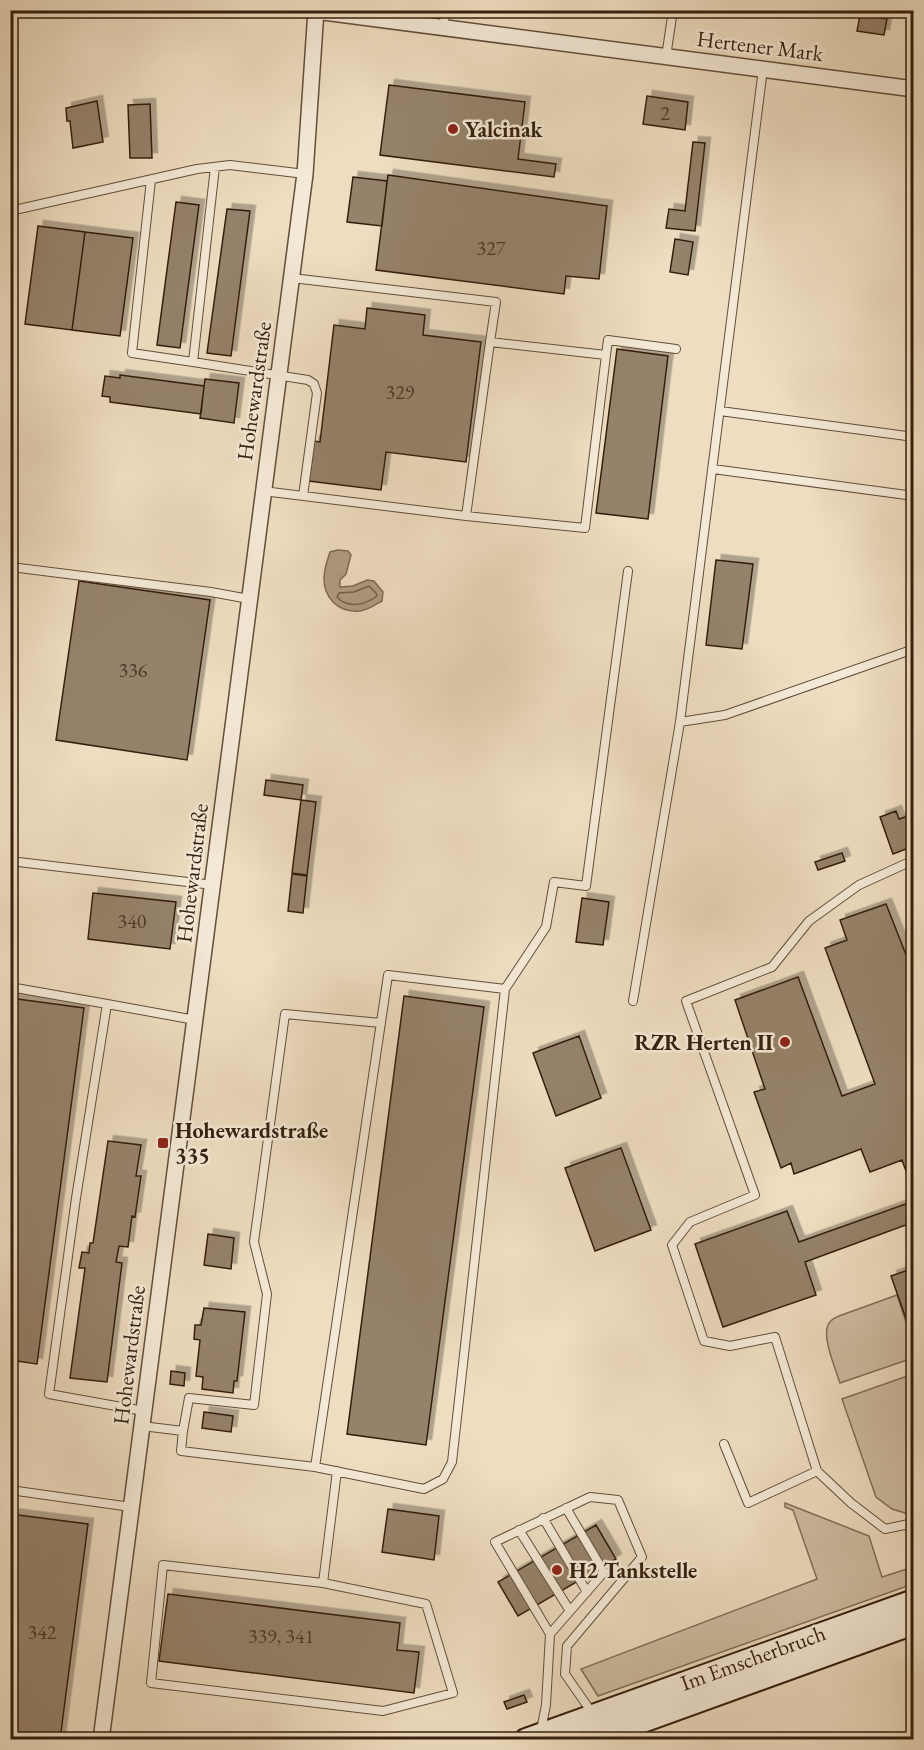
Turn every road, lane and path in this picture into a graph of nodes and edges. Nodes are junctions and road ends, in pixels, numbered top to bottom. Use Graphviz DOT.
graph roads {
  1 [pos="446,10"];
  2 [pos="673,10"];
  3 [pos="316,11"];
  4 [pos="443,27"];
  5 [pos="666,57"];
  6 [pos="763,69"];
  7 [pos="914,89"];
  8 [pos="215,167"];
  9 [pos="305,174"];
  10 [pos="152,180"];
  11 [pos="10,211"];
  12 [pos="292,278"];
  13 [pos="490,342"];
  14 [pos="676,349"];
  15 [pos="606,355"];
  16 [pos="193,362"];
  17 [pos="278,376"];
  18 [pos="720,411"];
  19 [pos="914,437"];
  20 [pos="713,469"];
  21 [pos="263,491"];
  22 [pos="303,496"];
  23 [pos="914,496"];
  24 [pos="466,516"];
  25 [pos="628,571"];
  26 [pos="10,572"];
  27 [pos="249,599"];
  28 [pos="914,649"];
  29 [pos="681,722"];
  30 [pos="914,860"];
  31 [pos="10,861"];
  32 [pos="213,885"];
  33 [pos="10,987"];
  34 [pos="505,989"];
  35 [pos="633,1001"];
  36 [pos="107,1004"];
  37 [pos="195,1020"];
  38 [pos="381,1023"];
  39 [pos="143,1419"];
  40 [pos="183,1431"];
  41 [pos="724,1444"];
  42 [pos="315,1467"];
  43 [pos="818,1471"];
  44 [pos="336,1472"];
  45 [pos="10,1490"];
  46 [pos="131,1507"];
  47 [pos="566,1508"];
  48 [pos="543,1518"];
  49 [pos="914,1523"];
  50 [pos="519,1530"];
  51 [pos="322,1583"];
  52 [pos="587,1592"];
  53 [pos="914,1601"];
  54 [pos="570,1611"];
  55 [pos="914,1623"];
  56 [pos="550,1634"];
  57 [pos="596,1733"];
  58 [pos="533,1737"];
  59 [pos="101,1740"];
  1 -- 4 [label="lane"];
  2 -- 5 [label="lane"];
  3 -- 4 [label="street, Hertener Mark"];
  3 -- 9 [label="street, Hohewardstraße"];
  4 -- 5 [label="street, Hertener Mark"];
  5 -- 6 [label="street, Hertener Mark"];
  6 -- 7 [label="street, Hertener Mark"];
  6 -- 18 [label="lane"];
  8 -- 9 [label="lane"];
  8 -- 10 [label="lane"];
  8 -- 16 [label="lane"];
  9 -- 12 [label="street, Hohewardstraße"];
  10 -- 11 [label="lane"];
  10 -- 16 [label="lane"];
  12 -- 13 [label="lane"];
  12 -- 17 [label="street, Hohewardstraße"];
  13 -- 15 [label="lane"];
  13 -- 24 [label="lane"];
  14 -- 15 [label="lane"];
  15 -- 24 [label="lane"];
  16 -- 17 [label="lane"];
  17 -- 21 [label="street, Hohewardstraße"];
  17 -- 22 [label="lane"];
  18 -- 19 [label="lane"];
  18 -- 20 [label="lane"];
  20 -- 23 [label="lane"];
  20 -- 29 [label="lane"];
  21 -- 22 [label="lane"];
  21 -- 27 [label="street, Hohewardstraße"];
  22 -- 24 [label="lane"];
  25 -- 34 [label="lane"];
  26 -- 27 [label="lane"];
  27 -- 32 [label="street, Hohewardstraße"];
  28 -- 29 [label="lane"];
  29 -- 35 [label="lane"];
  30 -- 43 [label="lane"];
  31 -- 32 [label="lane"];
  32 -- 37 [label="street, Hohewardstraße"];
  33 -- 36 [label="lane"];
  34 -- 38 [label="lane"];
  34 -- 44 [label="lane"];
  36 -- 37 [label="lane"];
  36 -- 39 [label="lane"];
  37 -- 39 [label="street, Hohewardstraße"];
  38 -- 40 [label="lane"];
  38 -- 42 [label="lane"];
  39 -- 40 [label="lane"];
  39 -- 46 [label="street, Hohewardstraße"];
  40 -- 42 [label="lane"];
  41 -- 43 [label="lane"];
  42 -- 44 [label="lane"];
  43 -- 49 [label="lane"];
  44 -- 51 [label="lane"];
  45 -- 46 [label="lane"];
  46 -- 59 [label="street, Hohewardstraße"];
  47 -- 48 [label="lane"];
  47 -- 52 [label="lane"];
  47 -- 57 [label="lane"];
  48 -- 50 [label="lane"];
  48 -- 52 [label="lane"];
  50 -- 54 [label="lane"];
  50 -- 56 [label="lane"];
  51 -- 51 [label="lane"];
  52 -- 54 [label="lane"];
  53 -- 57 [label="main road, Im Emscherbruch"];
  54 -- 56 [label="lane"];
  55 -- 57 [label="main road, Im Emscherbruch"];
  56 -- 58 [label="lane"];
  57 -- 58 [label="main road, Im Emscherbruch"];
}
